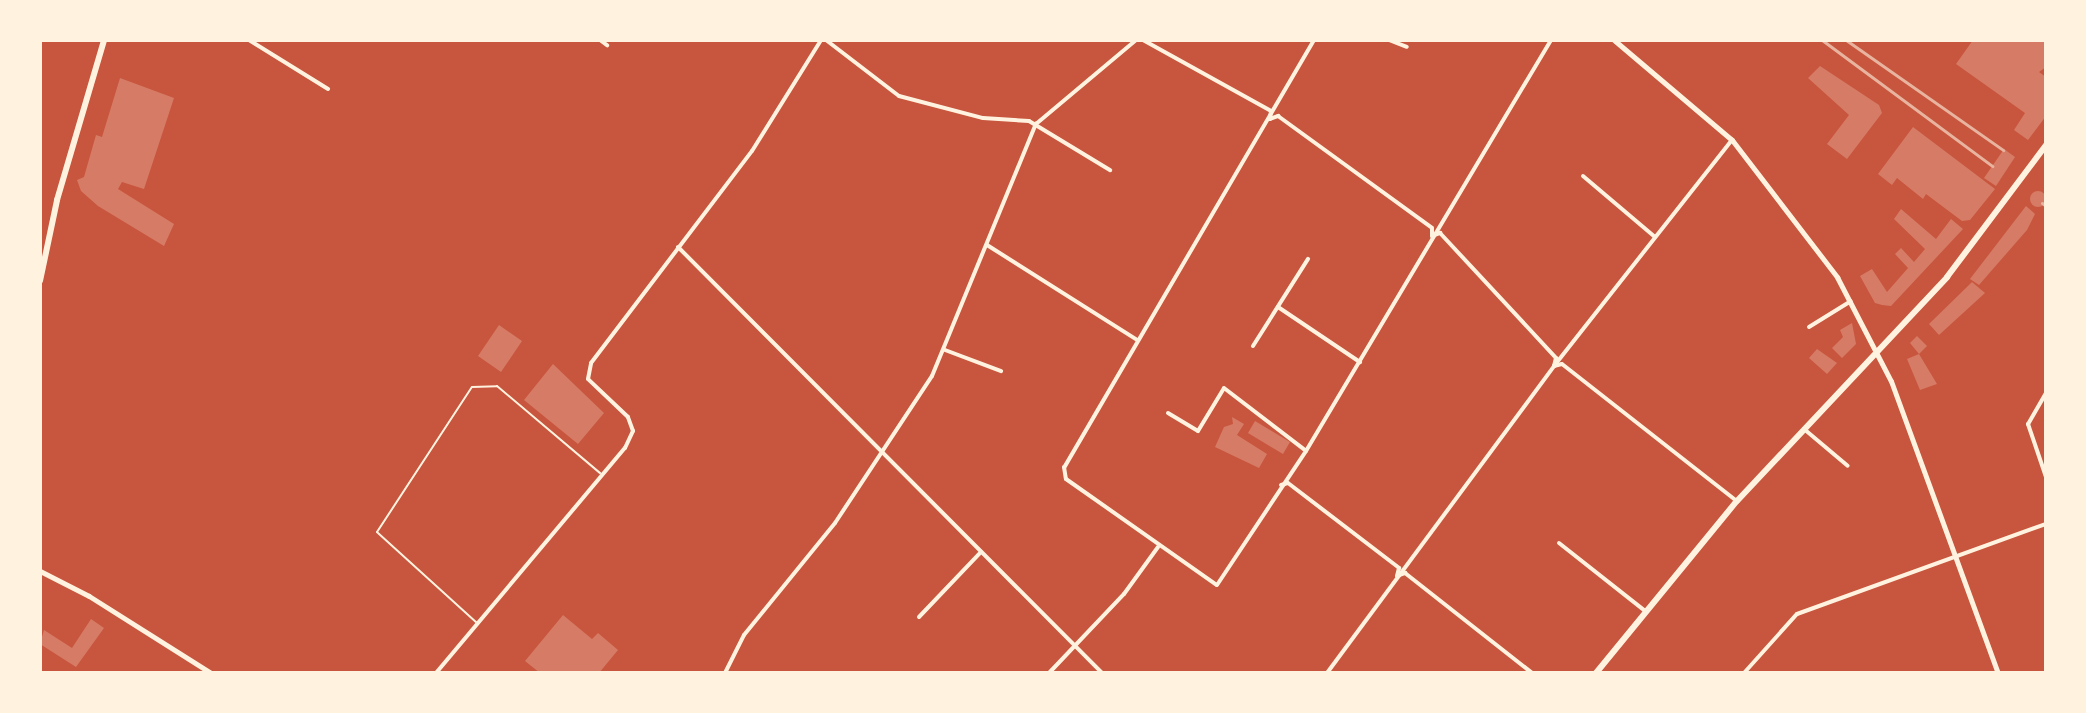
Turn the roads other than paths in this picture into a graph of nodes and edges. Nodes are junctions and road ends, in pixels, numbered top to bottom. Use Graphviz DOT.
graph roads {
  1 [pos="104,40"];
  2 [pos="249,40"];
  3 [pos="600,40"];
  4 [pos="824,40"];
  5 [pos="1136,40"];
  6 [pos="1143,40"];
  7 [pos="1314,40"];
  8 [pos="1389,40"];
  9 [pos="1551,40"];
  10 [pos="1614,40"];
  11 [pos="607,45"];
  12 [pos="1407,47"];
  13 [pos="328,89"];
  14 [pos="1270,119"];
  15 [pos="1036,124"];
  16 [pos="1732,140"];
  17 [pos="2046,145"];
  18 [pos="1110,170"];
  19 [pos="1583,176"];
  20 [pos="1432,236"];
  21 [pos="1655,237"];
  22 [pos="987,245"];
  23 [pos="678,247"];
  24 [pos="1308,259"];
  25 [pos="40,281"];
  26 [pos="1851,301"];
  27 [pos="1278,307"];
  28 [pos="1809,327"];
  29 [pos="1137,341"];
  30 [pos="1253,346"];
  31 [pos="1876,349"];
  32 [pos="945,350"];
  33 [pos="1360,362"];
  34 [pos="1554,366"];
  35 [pos="1001,371"];
  36 [pos="2046,393"];
  37 [pos="1168,413"];
  38 [pos="1803,428"];
  39 [pos="880,451"];
  40 [pos="1306,451"];
  41 [pos="1848,466"];
  42 [pos="600,473"];
  43 [pos="2046,477"];
  44 [pos="1280,485"];
  45 [pos="1737,501"];
  46 [pos="2046,524"];
  47 [pos="1559,543"];
  48 [pos="1158,547"];
  49 [pos="981,552"];
  50 [pos="1955,555"];
  51 [pos="40,571"];
  52 [pos="1397,576"];
  53 [pos="1645,611"];
  54 [pos="919,617"];
  55 [pos="477,623"];
  56 [pos="1075,646"];
  57 [pos="1746,672"];
  58 [pos="211,673"];
  59 [pos="436,673"];
  60 [pos="725,673"];
  61 [pos="1049,673"];
  62 [pos="1102,673"];
  63 [pos="1327,673"];
  64 [pos="1532,673"];
  65 [pos="1596,673"];
  66 [pos="1998,673"];
  1 -- 25 [label="main road"];
  2 -- 13 [label="street"];
  3 -- 11 [label="street"];
  4 -- 15 [label="street"];
  4 -- 23 [label="street"];
  5 -- 15 [label="street"];
  6 -- 14 [label="street"];
  7 -- 14 [label="street"];
  8 -- 12 [label="street"];
  9 -- 20 [label="street"];
  10 -- 16 [label="street"];
  14 -- 20 [label="street"];
  14 -- 29 [label="street"];
  15 -- 18 [label="street"];
  15 -- 22 [label="street"];
  16 -- 21 [label="street"];
  16 -- 26 [label="street"];
  17 -- 31 [label="main road"];
  19 -- 21 [label="street"];
  20 -- 33 [label="street"];
  20 -- 34 [label="street"];
  21 -- 34 [label="street"];
  22 -- 29 [label="street"];
  22 -- 32 [label="street"];
  23 -- 39 [label="street"];
  23 -- 42 [label="street"];
  24 -- 27 [label="street"];
  26 -- 28 [label="street"];
  26 -- 31 [label="street"];
  27 -- 30 [label="street"];
  27 -- 33 [label="street"];
  29 -- 48 [label="street"];
  31 -- 38 [label="main road"];
  31 -- 50 [label="street"];
  32 -- 35 [label="street"];
  32 -- 39 [label="street"];
  33 -- 40 [label="street"];
  34 -- 45 [label="street"];
  34 -- 52 [label="street"];
  36 -- 43 [label="street"];
  37 -- 40 [label="street"];
  38 -- 41 [label="street"];
  38 -- 45 [label="main road"];
  39 -- 49 [label="street"];
  39 -- 60 [label="street"];
  40 -- 44 [label="street"];
  42 -- 55 [label="street"];
  42 -- 55 [label="lane"];
  44 -- 48 [label="street"];
  44 -- 52 [label="street"];
  45 -- 53 [label="main road"];
  46 -- 50 [label="street"];
  47 -- 53 [label="street"];
  48 -- 56 [label="street"];
  49 -- 54 [label="street"];
  49 -- 56 [label="street"];
  50 -- 57 [label="street"];
  50 -- 66 [label="street"];
  51 -- 58 [label="street"];
  52 -- 63 [label="street"];
  52 -- 64 [label="street"];
  53 -- 65 [label="main road"];
  55 -- 59 [label="street"];
  56 -- 61 [label="street"];
  56 -- 62 [label="street"];
}
